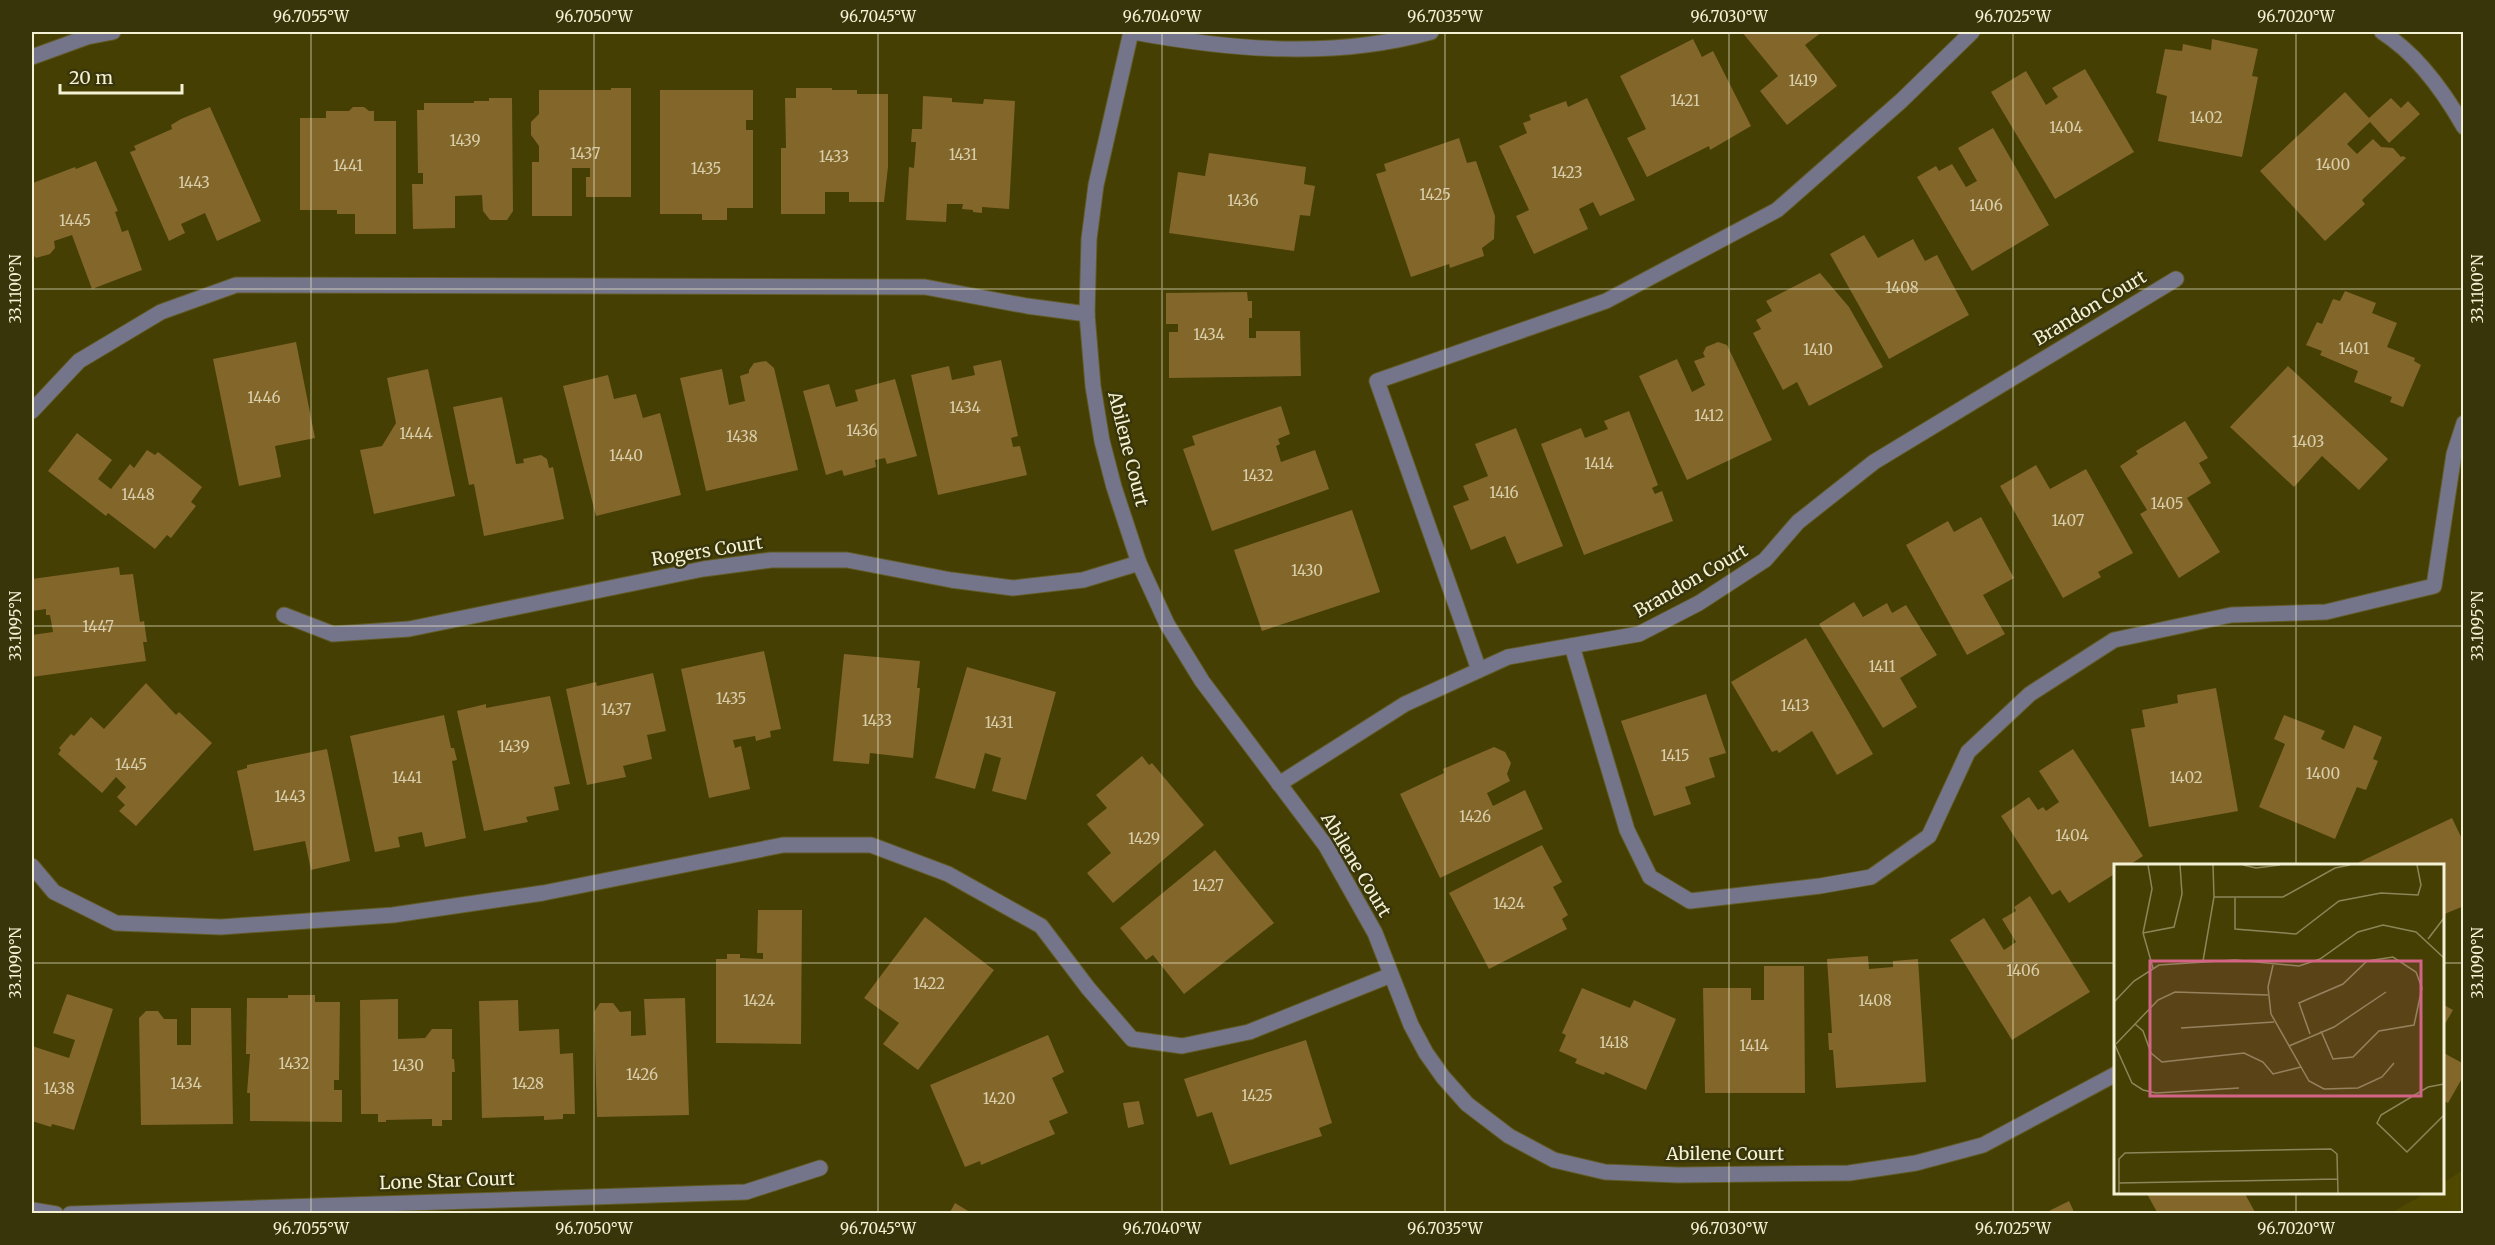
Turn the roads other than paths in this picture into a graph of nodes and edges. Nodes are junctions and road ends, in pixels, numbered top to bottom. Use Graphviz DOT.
graph roads {
  1 [pos="113,32"];
  2 [pos="1132,32"];
  3 [pos="1431,32"];
  4 [pos="1972,32"];
  5 [pos="2382,32"];
  6 [pos="32,57"];
  7 [pos="2463,127"];
  8 [pos="2176,279"];
  9 [pos="1087,314"];
  10 [pos="32,411"];
  11 [pos="2463,423"];
  12 [pos="1139,563"];
  13 [pos="284,615"];
  14 [pos="1572,646"];
  15 [pos="1479,670"];
  16 [pos="1279,784"];
  17 [pos="32,866"];
  18 [pos="1391,975"];
  19 [pos="2114,1075"];
  20 [pos="820,1167"];
  21 [pos="32,1210"];
  22 [pos="56,1214"];
  23 [pos="70,1214"];
  1 -- 6 [label="street"];
  2 -- 3 [label="street"];
  2 -- 9 [label="street, Abilene Court"];
  4 -- 15 [label="street"];
  5 -- 7 [label="street"];
  8 -- 14 [label="street, Brandon Court"];
  9 -- 10 [label="street"];
  9 -- 12 [label="street, Abilene Court"];
  11 -- 14 [label="street"];
  12 -- 13 [label="street, Rogers Court"];
  12 -- 16 [label="street, Abilene Court"];
  14 -- 15 [label="street, Brandon Court"];
  15 -- 16 [label="street, Brandon Court"];
  16 -- 18 [label="street, Abilene Court"];
  17 -- 18 [label="street"];
  18 -- 19 [label="street, Abilene Court"];
  20 -- 23 [label="street, Lone Star Court"];
  21 -- 22 [label="street"];
}
